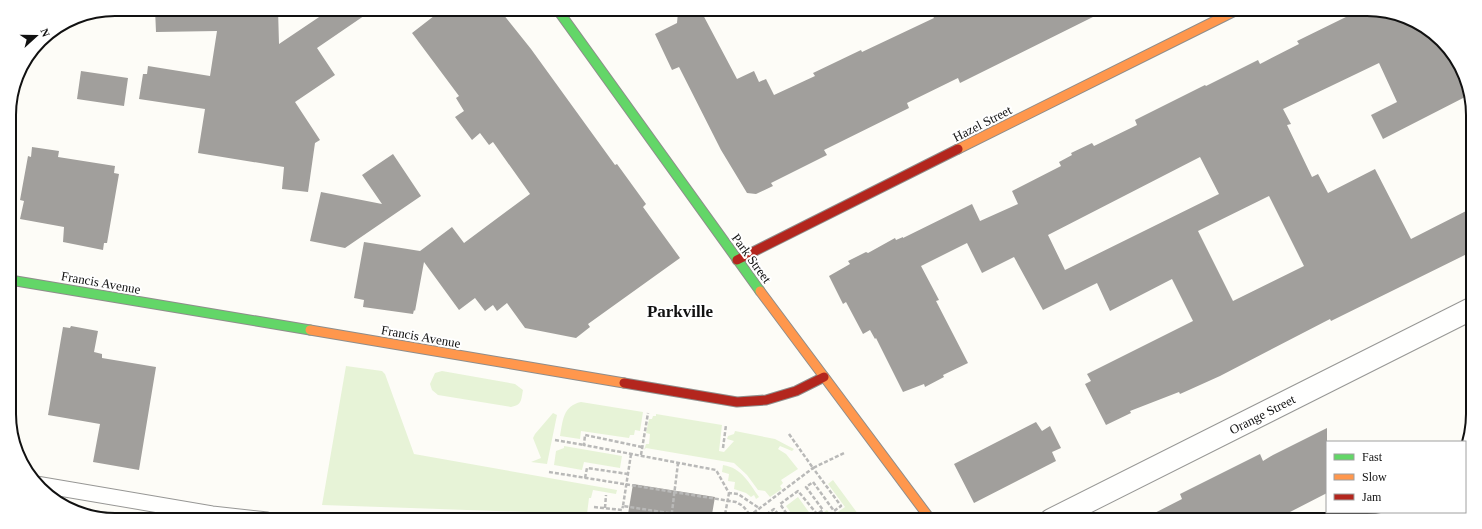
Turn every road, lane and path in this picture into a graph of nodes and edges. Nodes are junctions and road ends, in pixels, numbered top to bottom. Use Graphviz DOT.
graph roads {
  1 [pos="562,16"];
  2 [pos="1225,16"];
  3 [pos="737,260"];
  4 [pos="16,281"];
  5 [pos="1466,312"];
  6 [pos="824,377"];
  7 [pos="649,409"];
  8 [pos="726,423"];
  9 [pos="789,434"];
  10 [pos="555,440"];
  11 [pos="584,445"];
  12 [pos="642,447"];
  13 [pos="723,448"];
  14 [pos="844,453"];
  15 [pos="631,454"];
  16 [pos="640,456"];
  17 [pos="678,463"];
  18 [pos="812,468"];
  19 [pos="549,472"];
  20 [pos="628,474"];
  21 [pos="585,478"];
  22 [pos="626,484"];
  23 [pos="48,486"];
  24 [pos="675,492"];
  25 [pos="730,493"];
  26 [pos="606,495"];
  27 [pos="728,501"];
  28 [pos="623,506"];
  29 [pos="594,507"];
  30 [pos="605,508"];
  31 [pos="759,508"];
  32 [pos="206,513"];
  33 [pos="666,513"];
  34 [pos="672,513"];
  35 [pos="725,513"];
  36 [pos="748,513"];
  37 [pos="753,513"];
  38 [pos="767,513"];
  39 [pos="777,513"];
  40 [pos="786,513"];
  41 [pos="816,513"];
  42 [pos="818,513"];
  43 [pos="926,513"];
  44 [pos="1065,513"];
  1 -- 3 [label="street, Park Street"];
  2 -- 3 [label="street, Hazel Street"];
  3 -- 6 [label="street, Park Street"];
  4 -- 6 [label="street, Francis Avenue"];
  5 -- 44 [label="street, Orange Street"];
  6 -- 43 [label="street, Park Street"];
  7 -- 12 [label="path"];
  8 -- 13 [label="path"];
  9 -- 18 [label="path"];
  10 -- 11 [label="path"];
  11 -- 12 [label="path"];
  11 -- 15 [label="path"];
  12 -- 16 [label="path"];
  14 -- 18 [label="path"];
  15 -- 16 [label="path"];
  15 -- 20 [label="path"];
  16 -- 17 [label="path"];
  17 -- 24 [label="path"];
  17 -- 25 [label="path"];
  18 -- 31 [label="path"];
  18 -- 42 [label="path"];
  19 -- 21 [label="path"];
  20 -- 21 [label="path"];
  20 -- 22 [label="path"];
  21 -- 22 [label="path"];
  22 -- 24 [label="path"];
  22 -- 28 [label="path"];
  23 -- 32 [label="lane"];
  24 -- 27 [label="path"];
  24 -- 34 [label="path"];
  25 -- 27 [label="path"];
  25 -- 31 [label="path"];
  26 -- 30 [label="path"];
  27 -- 35 [label="path"];
  27 -- 36 [label="path"];
  28 -- 30 [label="path"];
  28 -- 33 [label="path"];
  29 -- 30 [label="path"];
  31 -- 37 [label="path"];
  38 -- 39 [label="path"];
  40 -- 41 [label="path"];
}
